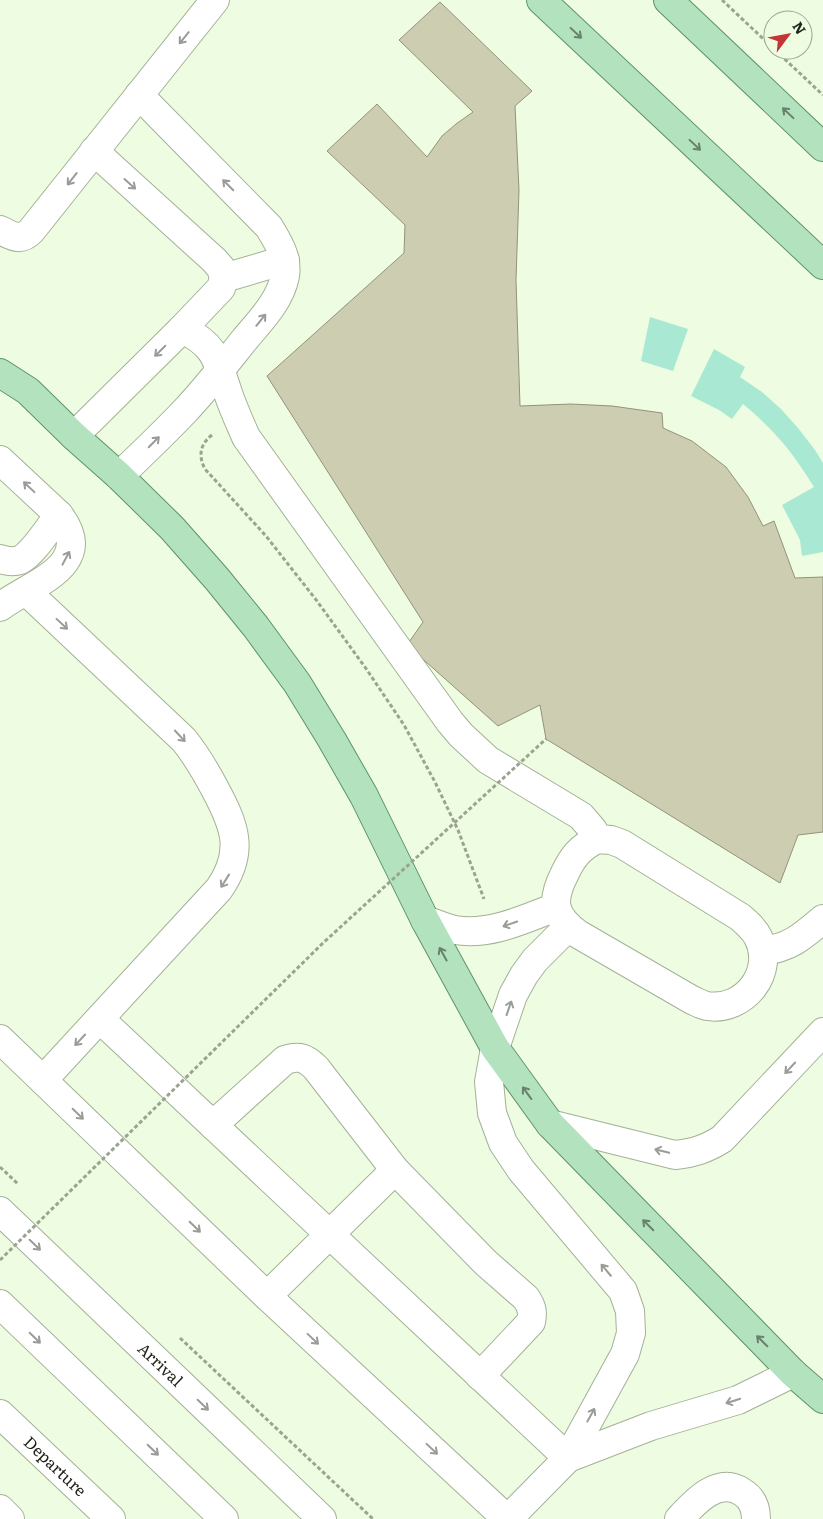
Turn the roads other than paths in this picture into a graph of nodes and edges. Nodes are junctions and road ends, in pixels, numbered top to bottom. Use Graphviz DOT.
graph roads {
  1 [pos="214,0"];
  2 [pos="541,0"];
  3 [pos="668,0"];
  4 [pos="139,95"];
  5 [pos="823,147"];
  6 [pos="94,151"];
  7 [pos="0,230"];
  8 [pos="285,260"];
  9 [pos="823,265"];
  10 [pos="224,278"];
  11 [pos="182,329"];
  12 [pos="221,369"];
  13 [pos="0,372"];
  14 [pos="74,436"];
  15 [pos="0,460"];
  16 [pos="119,476"];
  17 [pos="59,515"];
  18 [pos="0,559"];
  19 [pos="26,591"];
  20 [pos="0,607"];
  21 [pos="597,839"];
  22 [pos="562,917"];
  23 [pos="823,919"];
  24 [pos="425,920"];
  25 [pos="763,951"];
  26 [pos="100,1019"];
  27 [pos="823,1032"];
  28 [pos="0,1039"];
  29 [pos="495,1048"];
  30 [pos="43,1080"];
  31 [pos="550,1124"];
  32 [pos="213,1125"];
  33 [pos="395,1170"];
  34 [pos="0,1211"];
  35 [pos="330,1234"];
  36 [pos="267,1296"];
  37 [pos="0,1304"];
  38 [pos="793,1373"];
  39 [pos="480,1376"];
  40 [pos="823,1399"];
  41 [pos="0,1414"];
  42 [pos="568,1458"];
  43 [pos="0,1509"];
  44 [pos="10,1519"];
  45 [pos="111,1519"];
  46 [pos="224,1519"];
  47 [pos="322,1519"];
  48 [pos="508,1519"];
  49 [pos="680,1519"];
  50 [pos="756,1519"];
  1 -- 4 [label="street, one-way"];
  2 -- 9 [label="main road, one-way"];
  5 -- 3 [label="main road, one-way"];
  4 -- 6 [label="street"];
  8 -- 4 [label="street, one-way"];
  6 -- 7 [label="street, one-way"];
  6 -- 10 [label="street, one-way"];
  8 -- 10 [label="street"];
  12 -- 8 [label="street, one-way"];
  10 -- 11 [label="street"];
  11 -- 12 [label="street"];
  11 -- 14 [label="street, one-way"];
  16 -- 12 [label="street, one-way"];
  12 -- 21 [label="street"];
  13 -- 14 [label="main road"];
  14 -- 16 [label="main road"];
  17 -- 15 [label="street, one-way"];
  16 -- 24 [label="main road"];
  17 -- 18 [label="street"];
  19 -- 17 [label="street, one-way"];
  19 -- 20 [label="street"];
  19 -- 26 [label="street, one-way"];
  21 -- 22 [label="street"];
  21 -- 25 [label="street"];
  22 -- 24 [label="street, one-way"];
  22 -- 25 [label="street"];
  29 -- 22 [label="street, one-way"];
  23 -- 25 [label="street"];
  29 -- 24 [label="main road, one-way"];
  26 -- 30 [label="street, one-way"];
  26 -- 32 [label="street"];
  27 -- 31 [label="street, one-way"];
  28 -- 30 [label="street"];
  31 -- 29 [label="main road, one-way"];
  42 -- 29 [label="street, one-way"];
  30 -- 36 [label="street, one-way"];
  38 -- 31 [label="main road, one-way"];
  32 -- 33 [label="street"];
  32 -- 35 [label="street"];
  33 -- 35 [label="street"];
  33 -- 39 [label="street"];
  34 -- 47 [label="street, Arrival, one-way"];
  35 -- 36 [label="street"];
  35 -- 39 [label="street"];
  36 -- 48 [label="street, one-way"];
  37 -- 46 [label="street, one-way"];
  38 -- 40 [label="main road"];
  38 -- 42 [label="street, one-way"];
  39 -- 42 [label="street"];
  41 -- 45 [label="street, Departure"];
  42 -- 48 [label="street"];
  43 -- 44 [label="street"];
  49 -- 50 [label="street"];
}
